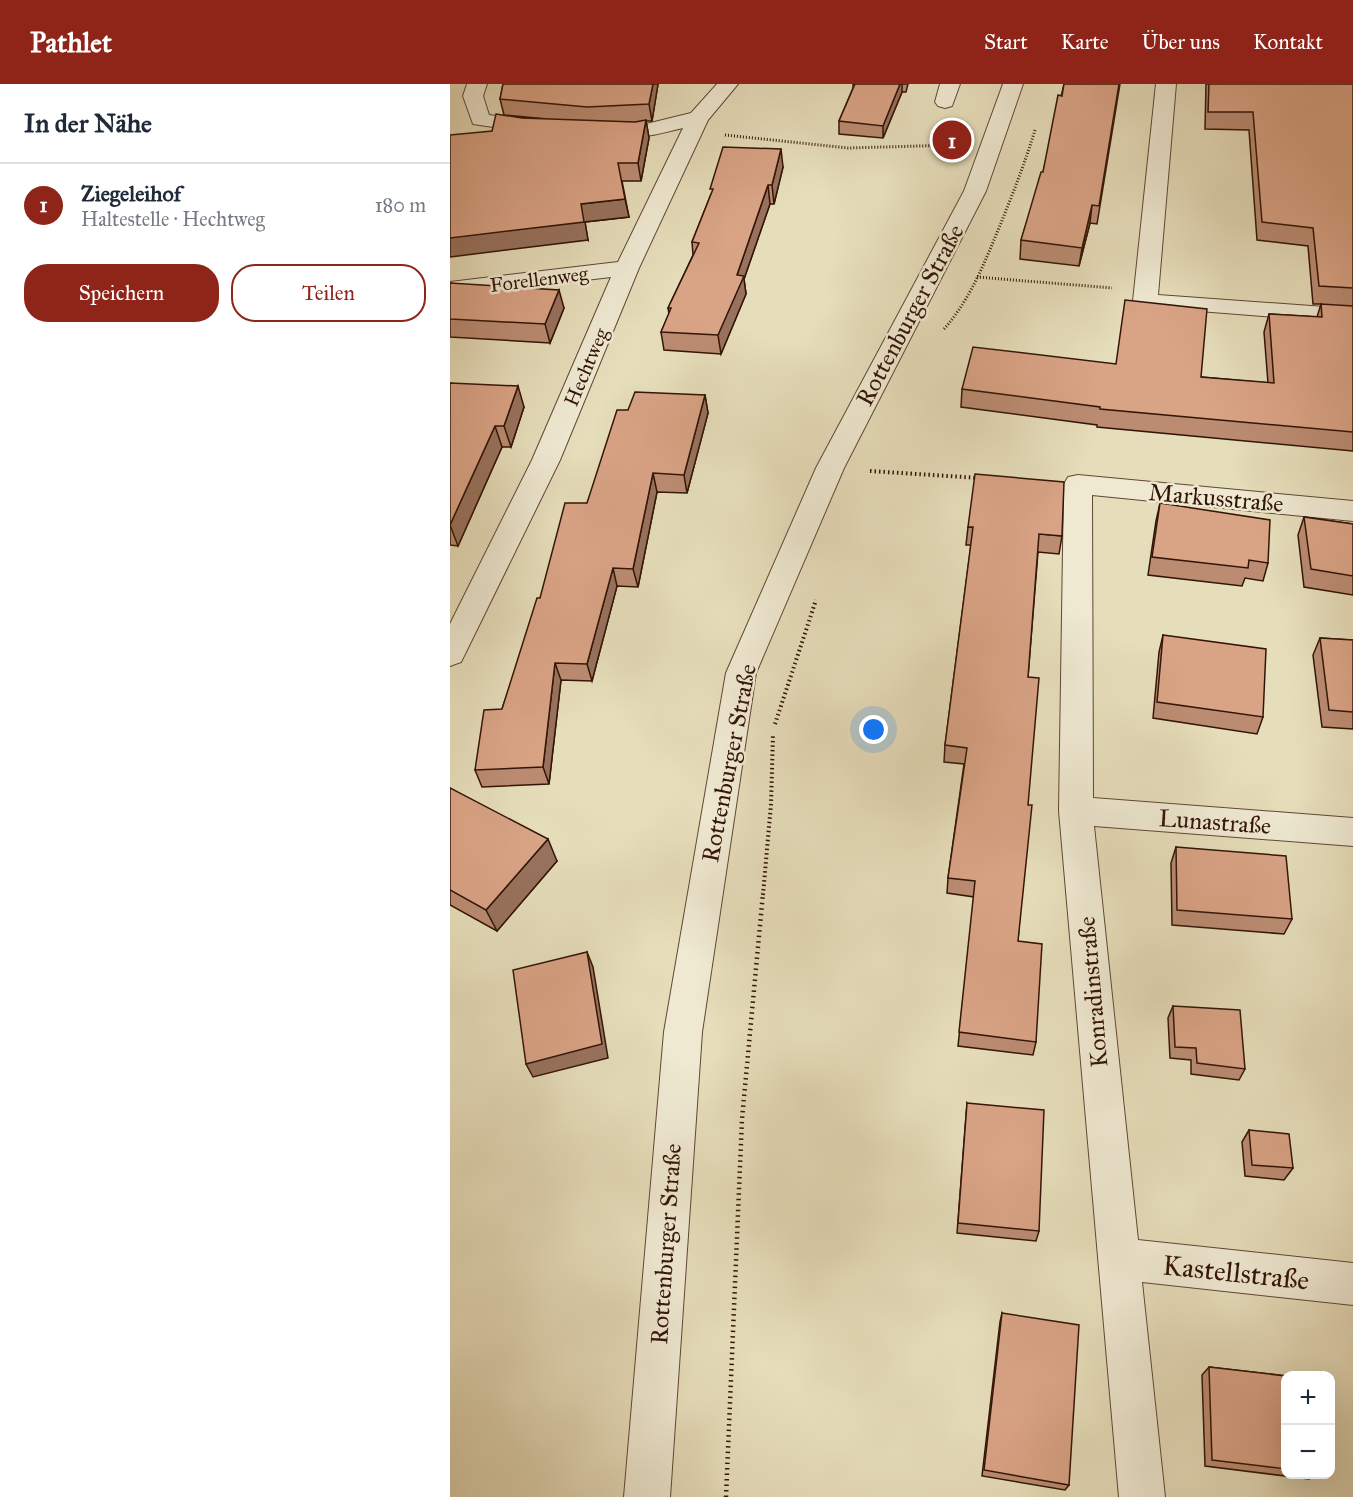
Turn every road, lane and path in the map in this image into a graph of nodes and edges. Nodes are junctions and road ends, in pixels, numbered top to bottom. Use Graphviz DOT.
graph roads {
  1 [pos="477,84"];
  2 [pos="728,84"];
  3 [pos="1013,84"];
  4 [pos="1166,84"];
  5 [pos="1002,117"];
  6 [pos="1038,119"];
  7 [pos="695,125"];
  8 [pos="560,129"];
  9 [pos="582,130"];
  10 [pos="627,268"];
  11 [pos="977,277"];
  12 [pos="450,289"];
  13 [pos="1145,296"];
  14 [pos="1353,316"];
  15 [pos="940,333"];
  16 [pos="872,461"];
  17 [pos="983,478"];
  18 [pos="1078,484"];
  19 [pos="1353,511"];
  20 [pos="818,595"];
  21 [pos="450,654"];
  22 [pos="1076,811"];
  23 [pos="1353,832"];
  24 [pos="1118,1259"];
  25 [pos="1353,1284"];
  26 [pos="647,1497"];
  27 [pos="726,1497"];
  28 [pos="1142,1497"];
  1 -- 8 [label="street"];
  2 -- 7 [label="street, Hechtweg"];
  3 -- 5 [label="street, Rottenburger Straße"];
  4 -- 13 [label="street"];
  5 -- 7 [label="path"];
  5 -- 26 [label="street, Rottenburger Straße"];
  6 -- 11 [label="path"];
  7 -- 9 [label="street"];
  7 -- 10 [label="street, Hechtweg"];
  10 -- 12 [label="street, Forellenweg"];
  10 -- 21 [label="street, Hechtweg"];
  11 -- 13 [label="path"];
  11 -- 15 [label="path"];
  13 -- 14 [label="street"];
  16 -- 17 [label="path"];
  18 -- 19 [label="street, Markusstraße"];
  18 -- 22 [label="street, Konradinstraße"];
  20 -- 27 [label="path"];
  22 -- 23 [label="street, Lunastraße"];
  22 -- 24 [label="street, Konradinstraße"];
  24 -- 25 [label="street, Kastellstraße"];
  24 -- 28 [label="street, Konradinstraße"];
}
